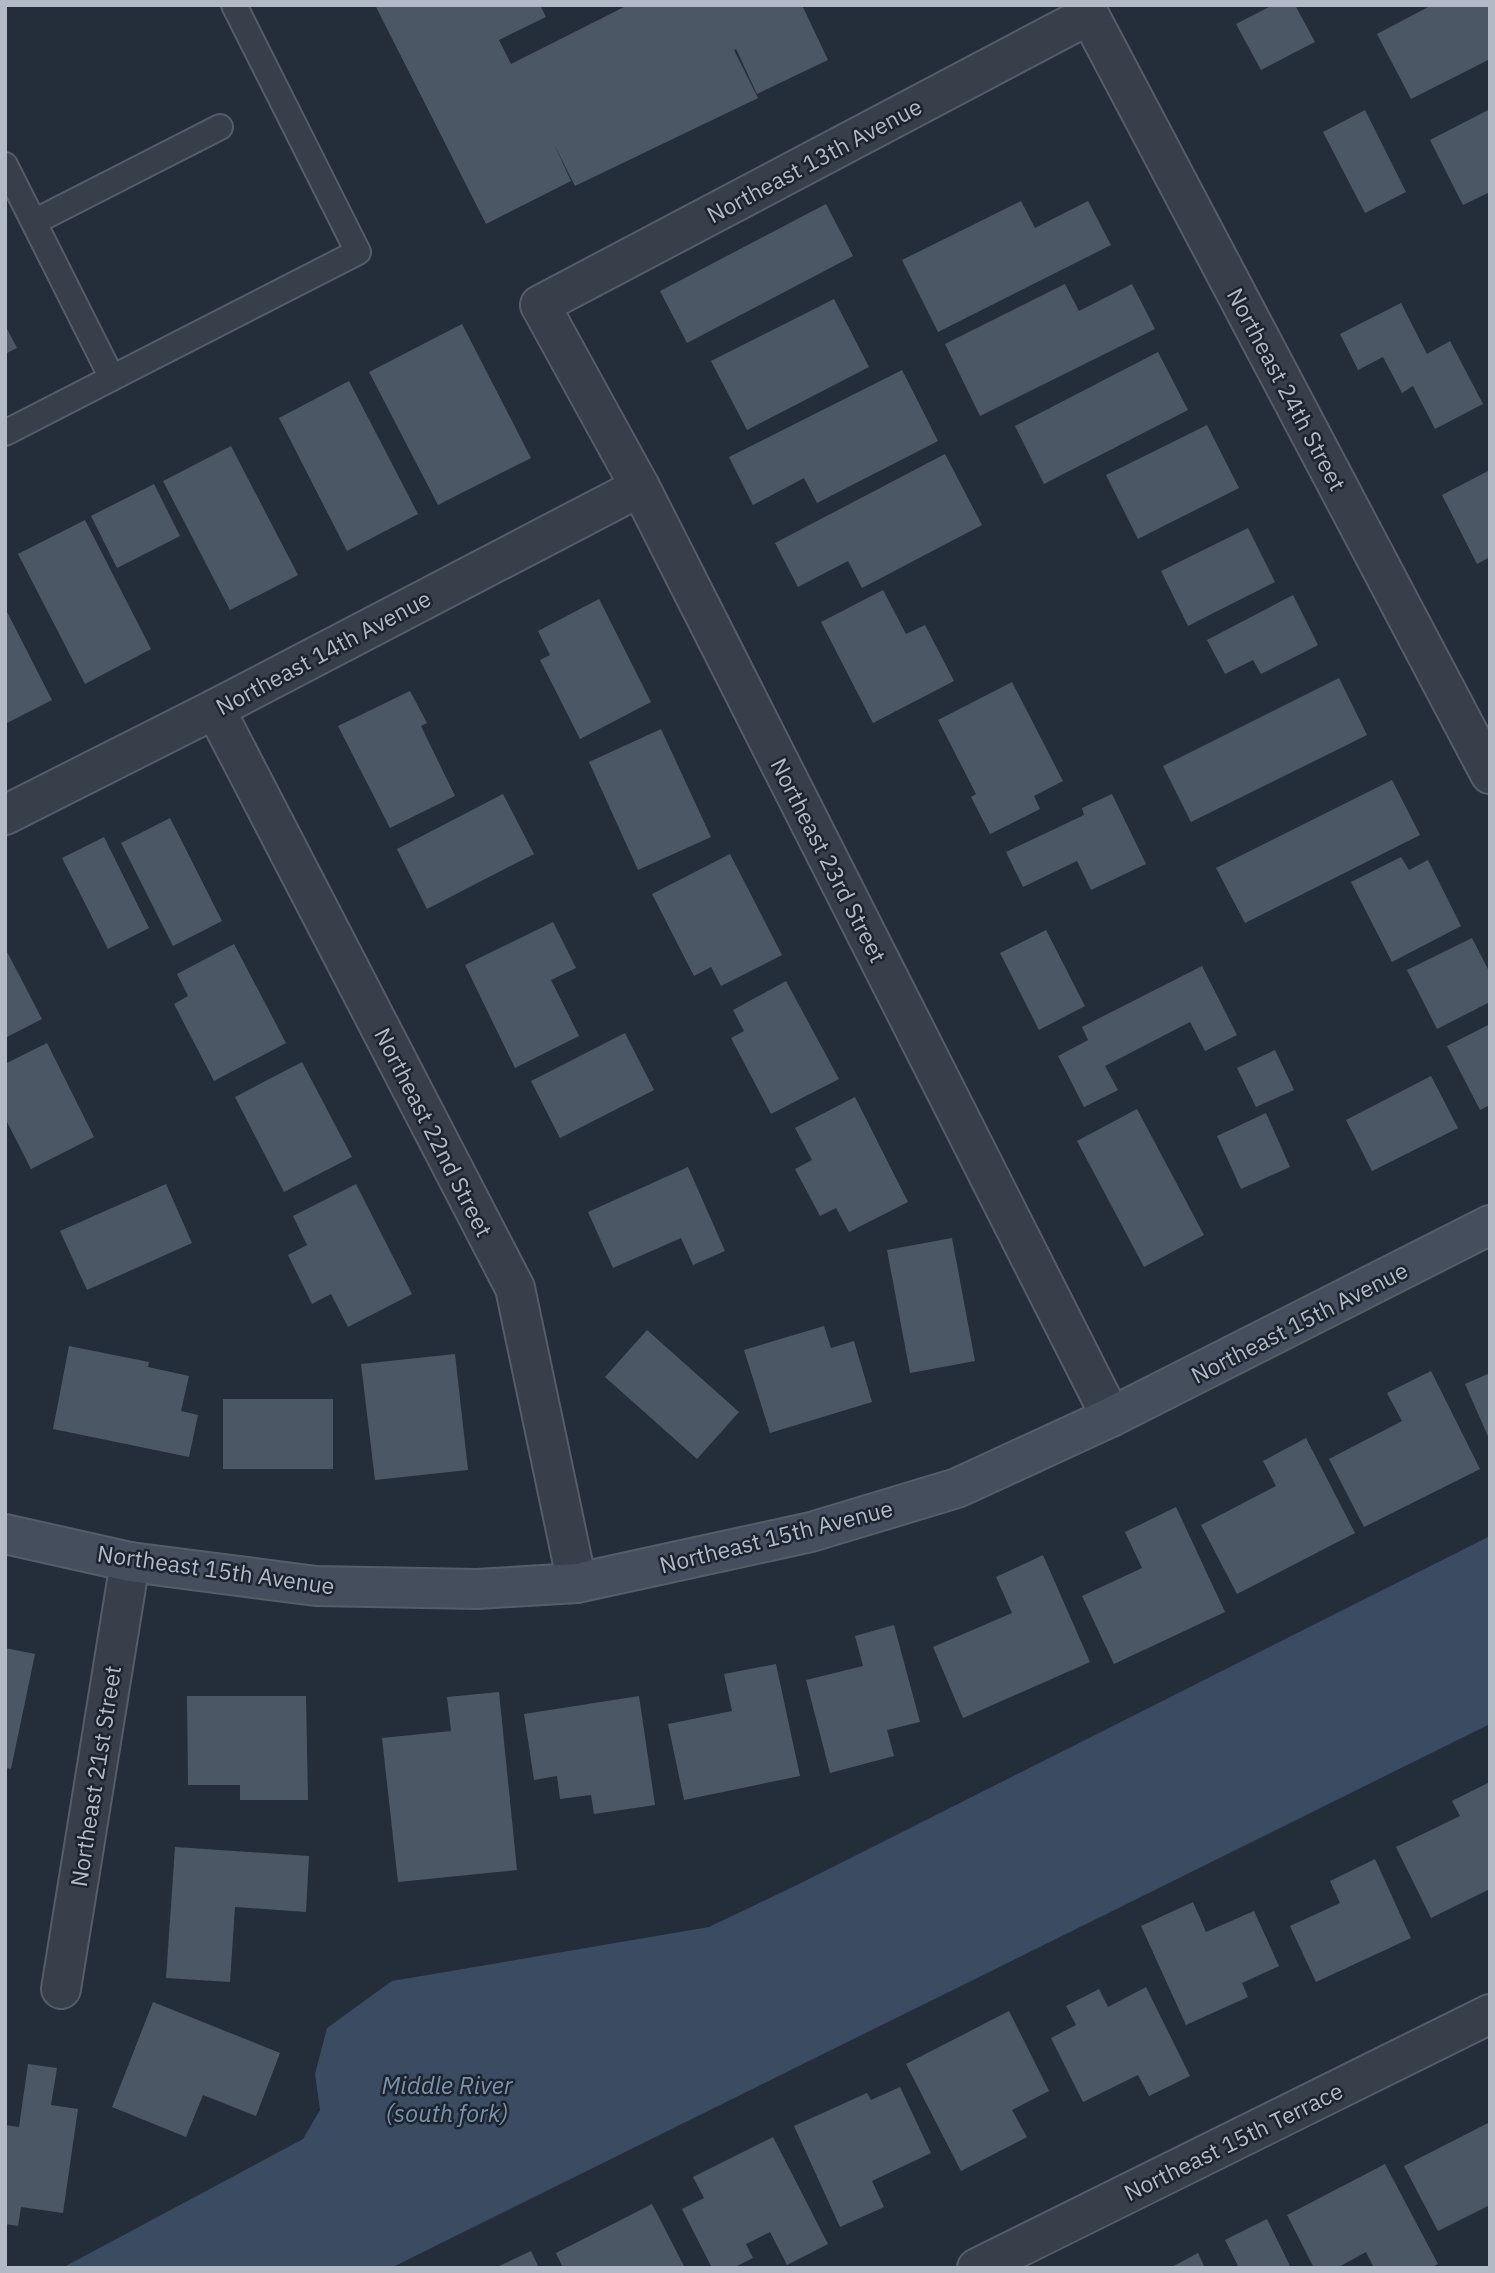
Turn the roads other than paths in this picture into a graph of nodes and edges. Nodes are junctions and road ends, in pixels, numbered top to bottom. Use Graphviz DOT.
graph roads {
  1 [pos="234,5"];
  2 [pos="1086,10"];
  3 [pos="220,127"];
  4 [pos="5,165"];
  5 [pos="34,222"];
  6 [pos="540,305"];
  7 [pos="112,378"];
  8 [pos="5,433"];
  9 [pos="640,487"];
  10 [pos="215,709"];
  11 [pos="1490,774"];
  12 [pos="5,815"];
  13 [pos="1490,1225"];
  14 [pos="1111,1417"];
  15 [pos="5,1534"];
  16 [pos="130,1562"];
  17 [pos="577,1583"];
  18 [pos="61,1989"];
  19 [pos="1490,2014"];
  20 [pos="976,2268"];
  1 -- 7 [label="lane"];
  2 -- 6 [label="street, Northeast 13th Avenue"];
  2 -- 11 [label="street, Northeast 24th Street"];
  3 -- 5 [label="lane"];
  4 -- 5 [label="lane"];
  5 -- 7 [label="lane"];
  6 -- 9 [label="street, Northeast 23rd Street"];
  7 -- 8 [label="lane"];
  9 -- 10 [label="street, Northeast 14th Avenue"];
  9 -- 14 [label="street, Northeast 23rd Street"];
  10 -- 12 [label="street, Northeast 14th Avenue"];
  10 -- 17 [label="street, Northeast 22nd Street"];
  13 -- 14 [label="street, Northeast 15th Avenue"];
  14 -- 17 [label="street, Northeast 15th Avenue"];
  15 -- 16 [label="street, Northeast 15th Avenue"];
  16 -- 17 [label="street, Northeast 15th Avenue"];
  16 -- 18 [label="street, Northeast 21st Street"];
  19 -- 20 [label="street, Northeast 15th Terrace"];
}
